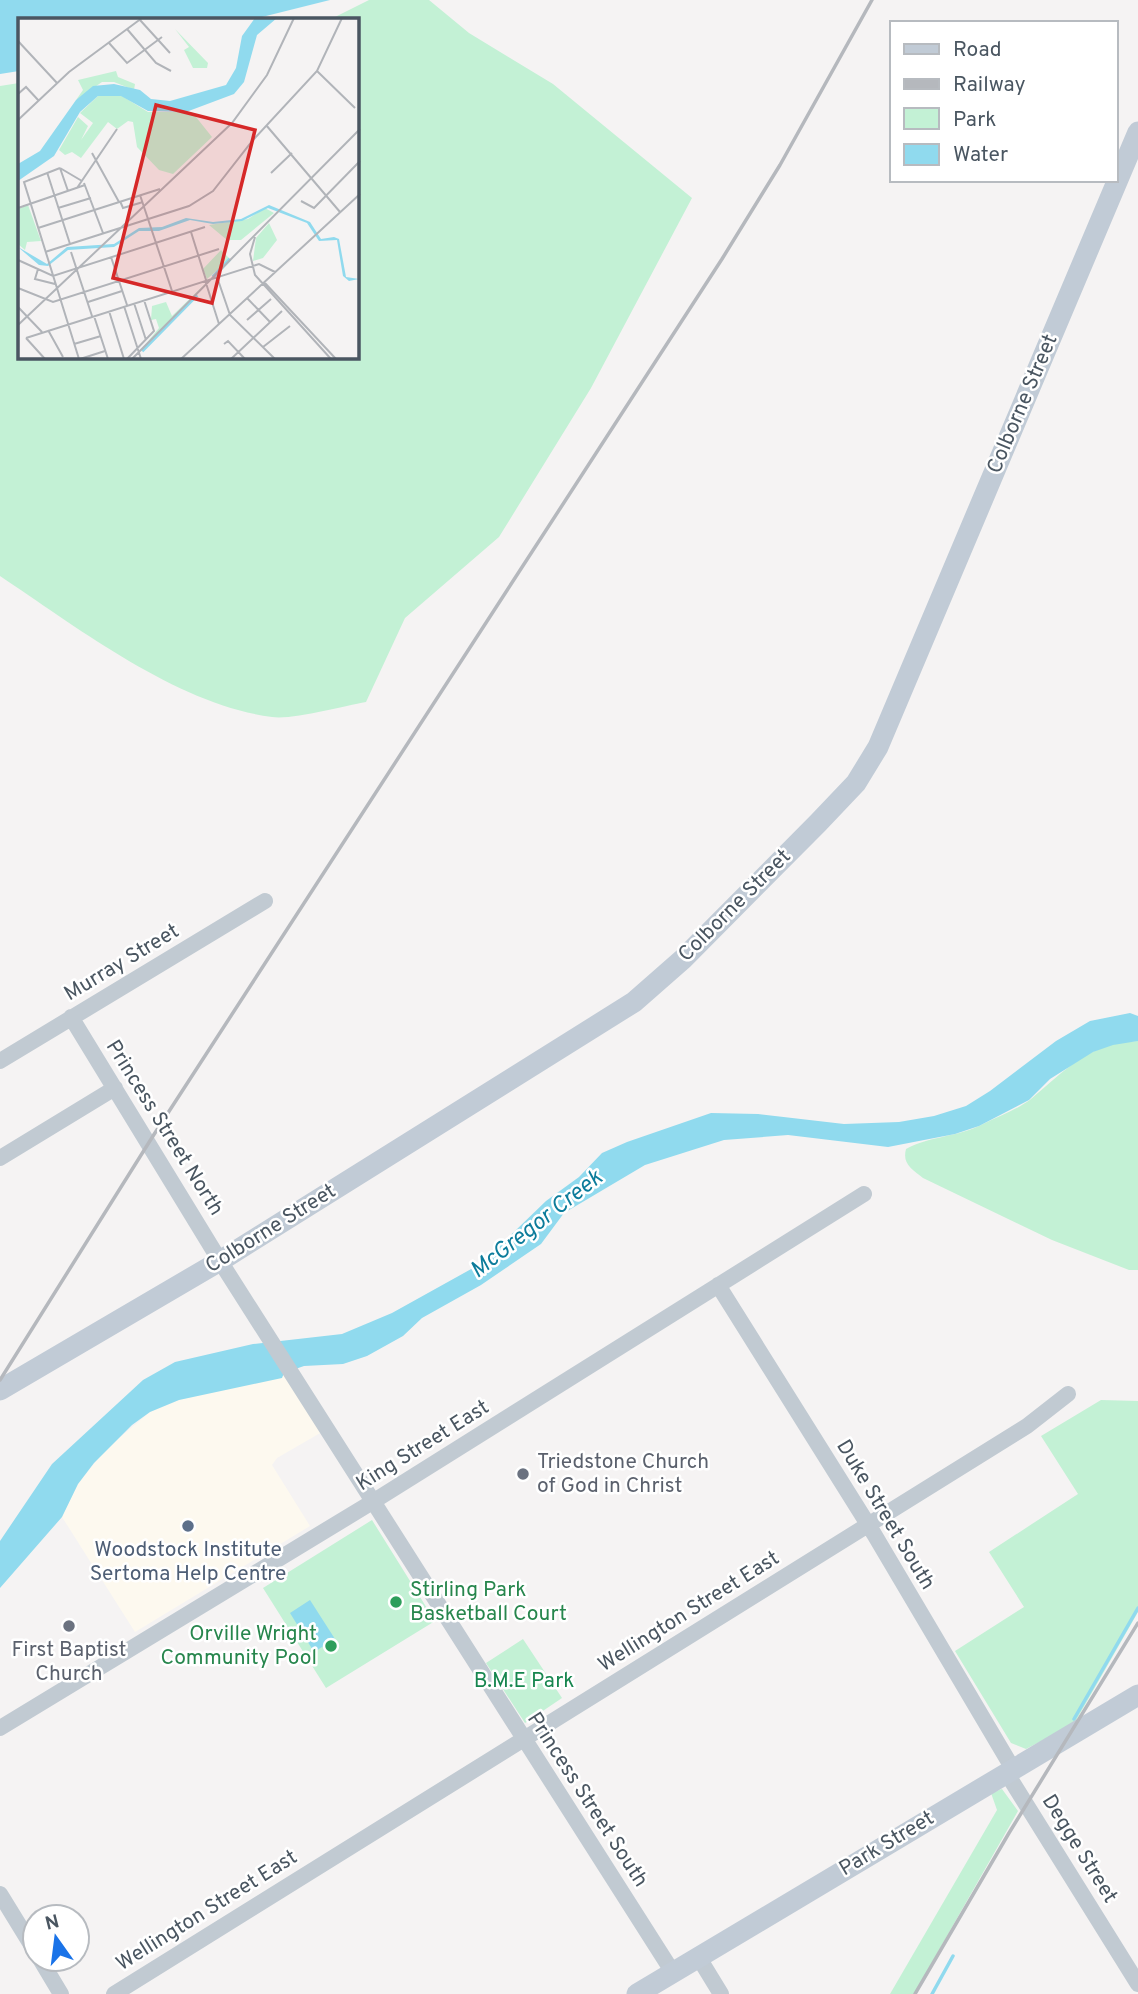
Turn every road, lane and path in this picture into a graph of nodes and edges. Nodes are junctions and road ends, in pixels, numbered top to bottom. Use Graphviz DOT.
graph roads {
  1 [pos="1138,132"];
  2 [pos="1117,182"];
  3 [pos="1117,182"];
  4 [pos="265,901"];
  5 [pos="71,1017"];
  6 [pos="0,1061"];
  7 [pos="115,1088"];
  8 [pos="0,1157"];
  9 [pos="864,1194"];
  10 [pos="220,1261"];
  11 [pos="718,1285"];
  12 [pos="0,1390"];
  13 [pos="1068,1394"];
  14 [pos="374,1501"];
  15 [pos="869,1525"];
  16 [pos="1135,1703"];
  17 [pos="0,1728"];
  18 [pos="523,1739"];
  19 [pos="1009,1771"];
  20 [pos="0,1894"];
  21 [pos="21,1928"];
  22 [pos="699,1958"];
  23 [pos="672,1972"];
  24 [pos="48,1973"];
  25 [pos="1138,1984"];
  26 [pos="61,1994"];
  27 [pos="114,1994"];
  28 [pos="636,1994"];
  29 [pos="721,1994"];
  1 -- 3 [label="street, Colborne Street"];
  2 -- 10 [label="street, Colborne Street"];
  4 -- 5 [label="street, Murray Street"];
  5 -- 6 [label="street, Murray Street"];
  5 -- 7 [label="street, Princess Street North"];
  7 -- 8 [label="street"];
  7 -- 10 [label="street, Princess Street North"];
  9 -- 11 [label="street, King Street East"];
  10 -- 12 [label="street, Colborne Street"];
  10 -- 14 [label="street, Princess Street South"];
  11 -- 14 [label="street, King Street East"];
  11 -- 15 [label="street, Duke Street South"];
  13 -- 15 [label="street, Wellington Street East"];
  14 -- 17 [label="street, King Street East"];
  14 -- 18 [label="street, Princess Street South"];
  15 -- 18 [label="street, Wellington Street East"];
  15 -- 19 [label="street, Duke Street South"];
  16 -- 19 [label="street, Park Street"];
  18 -- 23 [label="street, Princess Street South"];
  18 -- 27 [label="street, Wellington Street East"];
  19 -- 22 [label="street, Park Street"];
  19 -- 25 [label="street, Degge Street"];
  20 -- 21 [label="street"];
  22 -- 23 [label="street, Park Street"];
  22 -- 29 [label="street"];
  23 -- 28 [label="street, Park Street"];
  24 -- 26 [label="street"];
}
